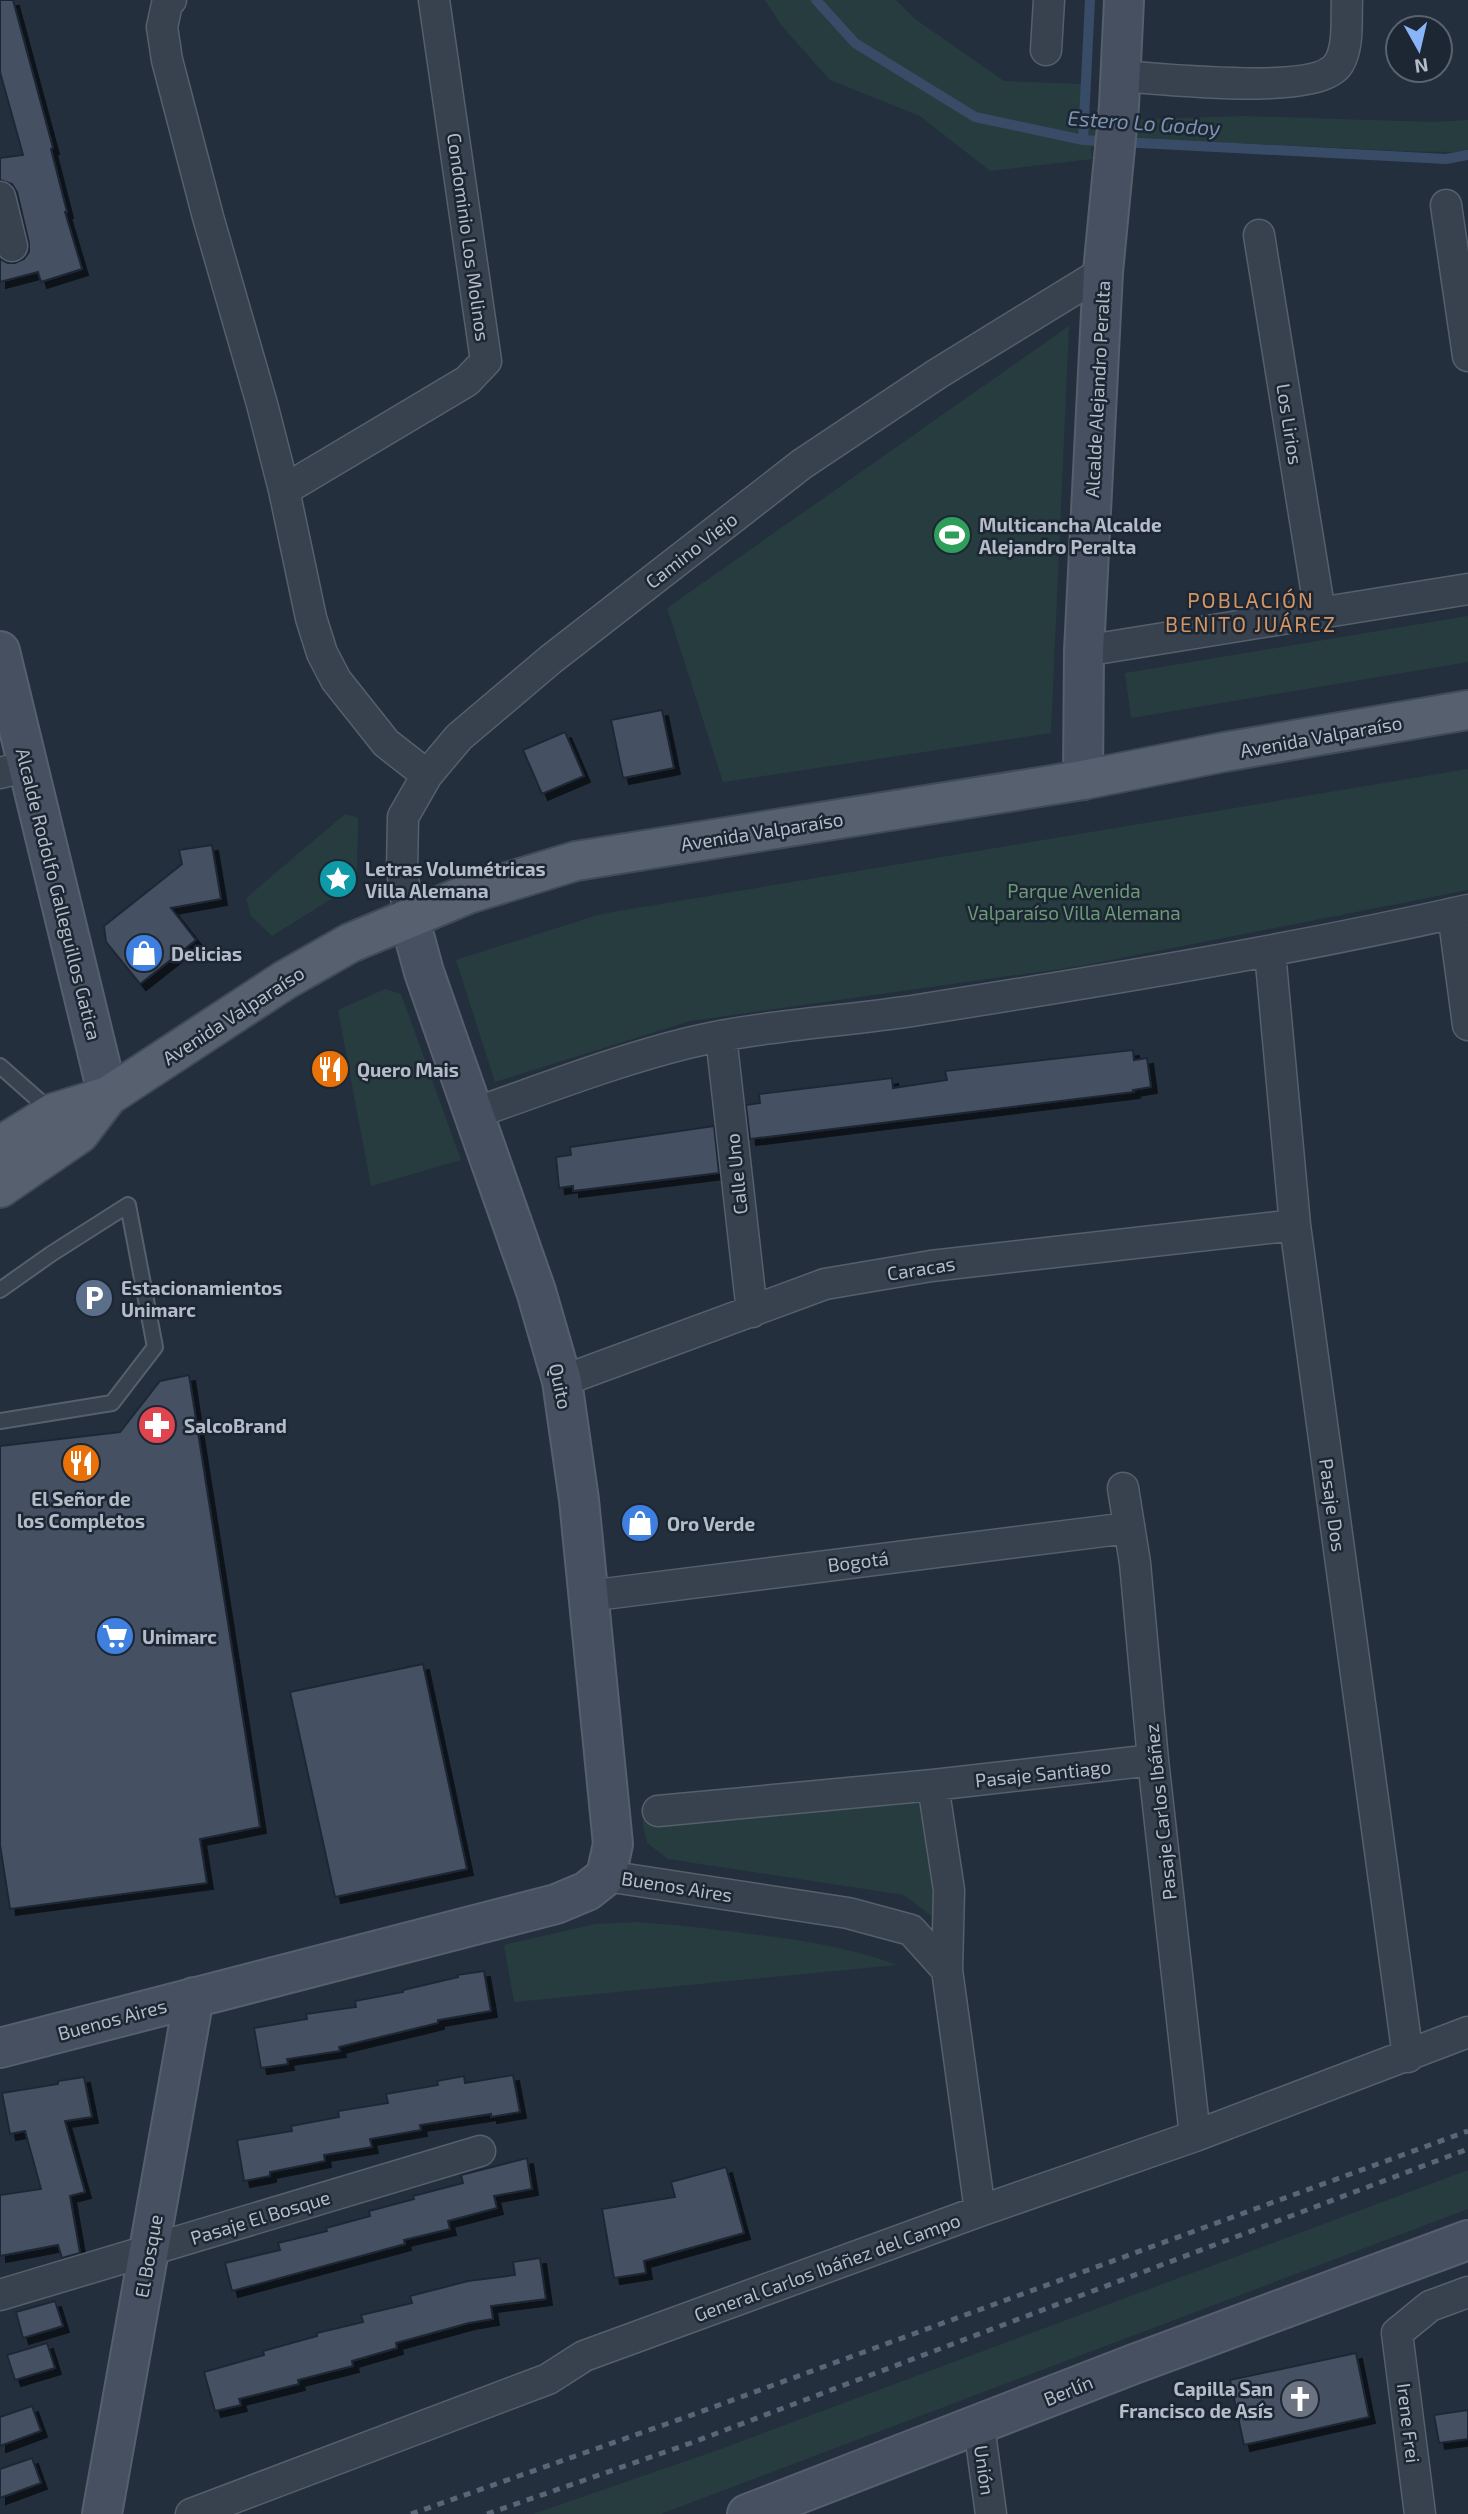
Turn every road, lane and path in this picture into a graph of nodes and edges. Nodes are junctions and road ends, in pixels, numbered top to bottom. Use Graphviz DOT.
graph roads {
  1 [pos="171,0"];
  2 [pos="435,0"];
  3 [pos="1049,0"];
  4 [pos="1124,0"];
  5 [pos="1347,0"];
  6 [pos="1046,50"];
  7 [pos="1119,91"];
  8 [pos="0,197"];
  9 [pos="1447,205"];
  10 [pos="1259,235"];
  11 [pos="12,246"];
  12 [pos="1102,272"];
  13 [pos="1468,356"];
  14 [pos="284,490"];
  15 [pos="1468,589"];
  16 [pos="1320,613"];
  17 [pos="0,651"];
  18 [pos="1084,651"];
  19 [pos="1468,710"];
  20 [pos="14,770"];
  21 [pos="427,775"];
  22 [pos="1083,780"];
  23 [pos="1460,912"];
  24 [pos="409,917"];
  25 [pos="1270,952"];
  26 [pos="1468,1025"];
  27 [pos="721,1036"];
  28 [pos="0,1066"];
  29 [pos="108,1096"];
  30 [pos="53,1113"];
  31 [pos="472,1114"];
  32 [pos="0,1146"];
  33 [pos="0,1188"];
  34 [pos="1296,1225"];
  35 [pos="0,1290"];
  36 [pos="752,1312"];
  37 [pos="562,1381"];
  38 [pos="0,1421"];
  39 [pos="1123,1489"];
  40 [pos="1128,1528"];
  41 [pos="588,1596"];
  42 [pos="1153,1760"];
  43 [pos="933,1785"];
  44 [pos="658,1811"];
  45 [pos="606,1876"];
  46 [pos="947,1970"];
  47 [pos="194,1997"];
  48 [pos="1468,2032"];
  49 [pos="0,2048"];
  50 [pos="1408,2057"];
  51 [pos="1195,2136"];
  52 [pos="480,2151"];
  53 [pos="980,2211"];
  54 [pos="1468,2240"];
  55 [pos="149,2250"];
  56 [pos="1468,2292"];
  57 [pos="0,2295"];
  58 [pos="979,2426"];
  59 [pos="102,2514"];
  60 [pos="191,2514"];
  61 [pos="747,2514"];
  62 [pos="991,2514"];
  63 [pos="1420,2514"];
  1 -- 14 [label="street"];
  2 -- 14 [label="street, Condominio Los Molinos"];
  3 -- 6 [label="street"];
  4 -- 7 [label="main road, Alcalde Alejandro Peralta"];
  5 -- 7 [label="street"];
  7 -- 12 [label="main road, Alcalde Alejandro Peralta"];
  8 -- 11 [label="street"];
  9 -- 13 [label="street"];
  10 -- 16 [label="street, Los Lirios"];
  12 -- 18 [label="main road, Alcalde Alejandro Peralta"];
  12 -- 21 [label="street, Camino Viejo"];
  14 -- 21 [label="street"];
  15 -- 16 [label="street"];
  16 -- 18 [label="street"];
  17 -- 20 [label="main road, Alcalde Rodolfo Galleguillos Gatica"];
  18 -- 22 [label="main road, Alcalde Alejandro Peralta"];
  19 -- 22 [label="main road, Avenida Valparaíso"];
  20 -- 29 [label="main road, Alcalde Rodolfo Galleguillos Gatica"];
  21 -- 24 [label="street, Camino Viejo"];
  22 -- 24 [label="main road, Avenida Valparaíso"];
  23 -- 25 [label="street"];
  23 -- 26 [label="street"];
  24 -- 29 [label="main road, Avenida Valparaíso"];
  24 -- 31 [label="main road, Quito"];
  25 -- 27 [label="street"];
  25 -- 34 [label="street, Pasaje Dos"];
  27 -- 31 [label="street"];
  27 -- 36 [label="street, Calle Uno"];
  28 -- 30 [label="lane"];
  29 -- 30 [label="main road, Avenida Valparaíso"];
  29 -- 33 [label="main road, Avenida Valparaíso"];
  30 -- 32 [label="main road, Avenida Valparaíso"];
  31 -- 37 [label="main road, Quito"];
  34 -- 36 [label="street, Caracas"];
  34 -- 50 [label="street, Pasaje Dos"];
  35 -- 38 [label="lane"];
  36 -- 37 [label="street, Caracas"];
  37 -- 41 [label="main road, Quito"];
  39 -- 40 [label="street, Pasaje Carlos Ibáñez"];
  40 -- 41 [label="street, Bogotá"];
  40 -- 42 [label="street, Pasaje Carlos Ibáñez"];
  41 -- 45 [label="main road, Quito"];
  42 -- 43 [label="street, Pasaje Santiago"];
  42 -- 51 [label="street, Pasaje Carlos Ibáñez"];
  43 -- 44 [label="street, Pasaje Santiago"];
  43 -- 46 [label="street"];
  45 -- 46 [label="street, Buenos Aires"];
  45 -- 47 [label="main road, Buenos Aires"];
  46 -- 53 [label="street"];
  47 -- 49 [label="main road, Buenos Aires"];
  47 -- 55 [label="main road, El Bosque"];
  48 -- 50 [label="street, General Carlos Ibáñez del Campo"];
  50 -- 51 [label="street, General Carlos Ibáñez del Campo"];
  51 -- 53 [label="street, General Carlos Ibáñez del Campo"];
  52 -- 55 [label="street, Pasaje El Bosque"];
  53 -- 60 [label="street, General Carlos Ibáñez del Campo"];
  54 -- 58 [label="main road, Berlín"];
  55 -- 57 [label="street, Pasaje El Bosque"];
  55 -- 59 [label="main road, El Bosque"];
  56 -- 63 [label="street, Irene Frei"];
  58 -- 61 [label="main road, Berlín"];
  58 -- 62 [label="street, Unión"];
}
